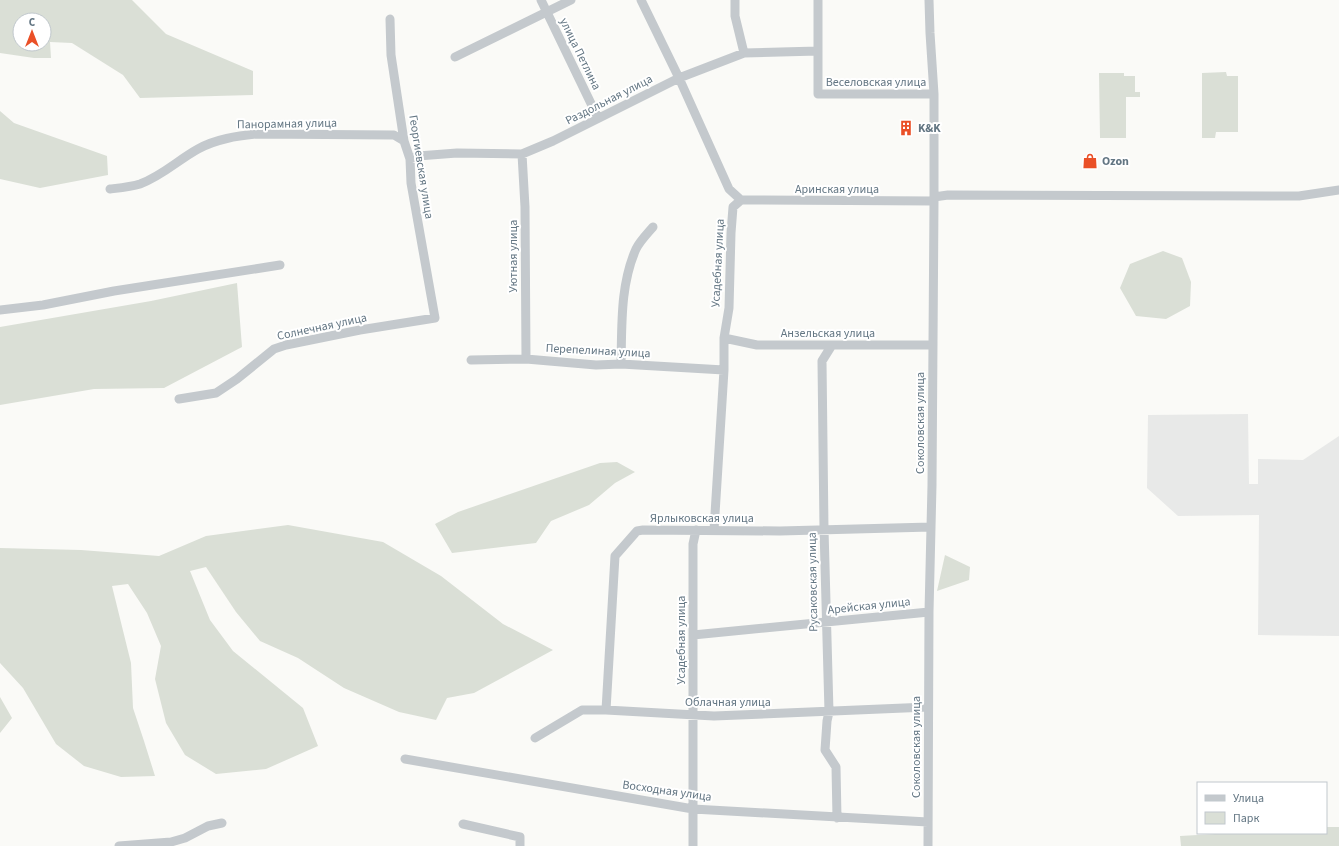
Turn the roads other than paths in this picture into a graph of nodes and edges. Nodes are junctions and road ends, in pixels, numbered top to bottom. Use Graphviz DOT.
graph roads {
  1 [pos="541,0"];
  2 [pos="571,0"];
  3 [pos="641,0"];
  4 [pos="735,0"];
  5 [pos="818,0"];
  6 [pos="930,0"];
  7 [pos="547,12"];
  8 [pos="390,19"];
  9 [pos="818,51"];
  10 [pos="744,53"];
  11 [pos="455,57"];
  12 [pos="679,78"];
  13 [pos="934,94"];
  14 [pos="598,118"];
  15 [pos="404,141"];
  16 [pos="522,154"];
  17 [pos="410,159"];
  18 [pos="110,189"];
  19 [pos="1339,190"];
  20 [pos="934,199"];
  21 [pos="741,200"];
  22 [pos="653,227"];
  23 [pos="280,265"];
  24 [pos="0,310"];
  25 [pos="435,318"];
  26 [pos="724,338"];
  27 [pos="932,345"];
  28 [pos="832,346"];
  29 [pos="526,359"];
  30 [pos="471,360"];
  31 [pos="621,364"];
  32 [pos="724,370"];
  33 [pos="179,399"];
  34 [pos="931,527"];
  35 [pos="824,529"];
  36 [pos="696,530"];
  37 [pos="714,530"];
  38 [pos="929,612"];
  39 [pos="826,623"];
  40 [pos="693,635"];
  41 [pos="928,707"];
  42 [pos="606,710"];
  43 [pos="829,712"];
  44 [pos="694,714"];
  45 [pos="535,738"];
  46 [pos="405,759"];
  47 [pos="693,809"];
  48 [pos="837,818"];
  49 [pos="928,822"];
  50 [pos="222,823"];
  51 [pos="463,824"];
  52 [pos="119,846"];
  53 [pos="520,846"];
  54 [pos="693,846"];
  55 [pos="928,846"];
  1 -- 7 [label="street, улица Петлина"];
  2 -- 7 [label="street"];
  3 -- 12 [label="street"];
  4 -- 10 [label="street"];
  5 -- 9 [label="street"];
  6 -- 13 [label="street, Соколовская улица"];
  7 -- 11 [label="street"];
  7 -- 14 [label="street, улица Петлина"];
  8 -- 15 [label="street, Георгиевская улица"];
  9 -- 10 [label="street, Раздольная улица"];
  9 -- 13 [label="street, Веселовская улица"];
  10 -- 12 [label="street, Раздольная улица"];
  12 -- 14 [label="street, Раздольная улица"];
  12 -- 21 [label="street"];
  13 -- 20 [label="street, Соколовская улица"];
  14 -- 16 [label="street, Раздольная улица"];
  15 -- 17 [label="street, Георгиевская улица"];
  15 -- 18 [label="street, Панорамная улица"];
  16 -- 17 [label="street, Раздольная улица"];
  16 -- 29 [label="street, Уютная улица"];
  17 -- 25 [label="street, Георгиевская улица"];
  19 -- 20 [label="street, Аринская улица"];
  20 -- 21 [label="street, Аринская улица"];
  20 -- 27 [label="street, Соколовская улица"];
  21 -- 26 [label="street, Усадебная улица"];
  22 -- 31 [label="street"];
  23 -- 24 [label="street"];
  25 -- 33 [label="street, Солнечная улица"];
  26 -- 28 [label="street, Анзельская улица"];
  26 -- 32 [label="street, Усадебная улица"];
  27 -- 28 [label="street, Анзельская улица"];
  27 -- 34 [label="street, Соколовская улица"];
  28 -- 35 [label="street, Русаковская улица"];
  29 -- 30 [label="street, Перепелиная улица"];
  29 -- 31 [label="street, Перепелиная улица"];
  31 -- 32 [label="street, Перепелиная улица"];
  32 -- 37 [label="street, Усадебная улица"];
  34 -- 35 [label="street, Ярлыковская улица"];
  34 -- 38 [label="street, Соколовская улица"];
  35 -- 37 [label="street, Ярлыковская улица"];
  35 -- 39 [label="street, Русаковская улица"];
  36 -- 37 [label="street, Ярлыковская улица"];
  36 -- 40 [label="street, Усадебная улица"];
  36 -- 42 [label="street, Ярлыковская улица"];
  38 -- 39 [label="street, Арейская улица"];
  38 -- 41 [label="street, Соколовская улица"];
  39 -- 40 [label="street, Арейская улица"];
  39 -- 43 [label="street, Русаковская улица"];
  40 -- 44 [label="street, Усадебная улица"];
  41 -- 43 [label="street, Облачная улица"];
  41 -- 49 [label="street, Соколовская улица"];
  42 -- 44 [label="street, Облачная улица"];
  42 -- 45 [label="street, Облачная улица"];
  43 -- 44 [label="street, Облачная улица"];
  43 -- 48 [label="street, Русаковская улица"];
  44 -- 47 [label="street, Усадебная улица"];
  46 -- 47 [label="street, Восходная улица"];
  47 -- 48 [label="street, Восходная улица"];
  47 -- 54 [label="street, Усадебная улица"];
  48 -- 49 [label="street, Восходная улица"];
  49 -- 55 [label="street, Соколовская улица"];
  50 -- 52 [label="street"];
  51 -- 53 [label="street"];
}
